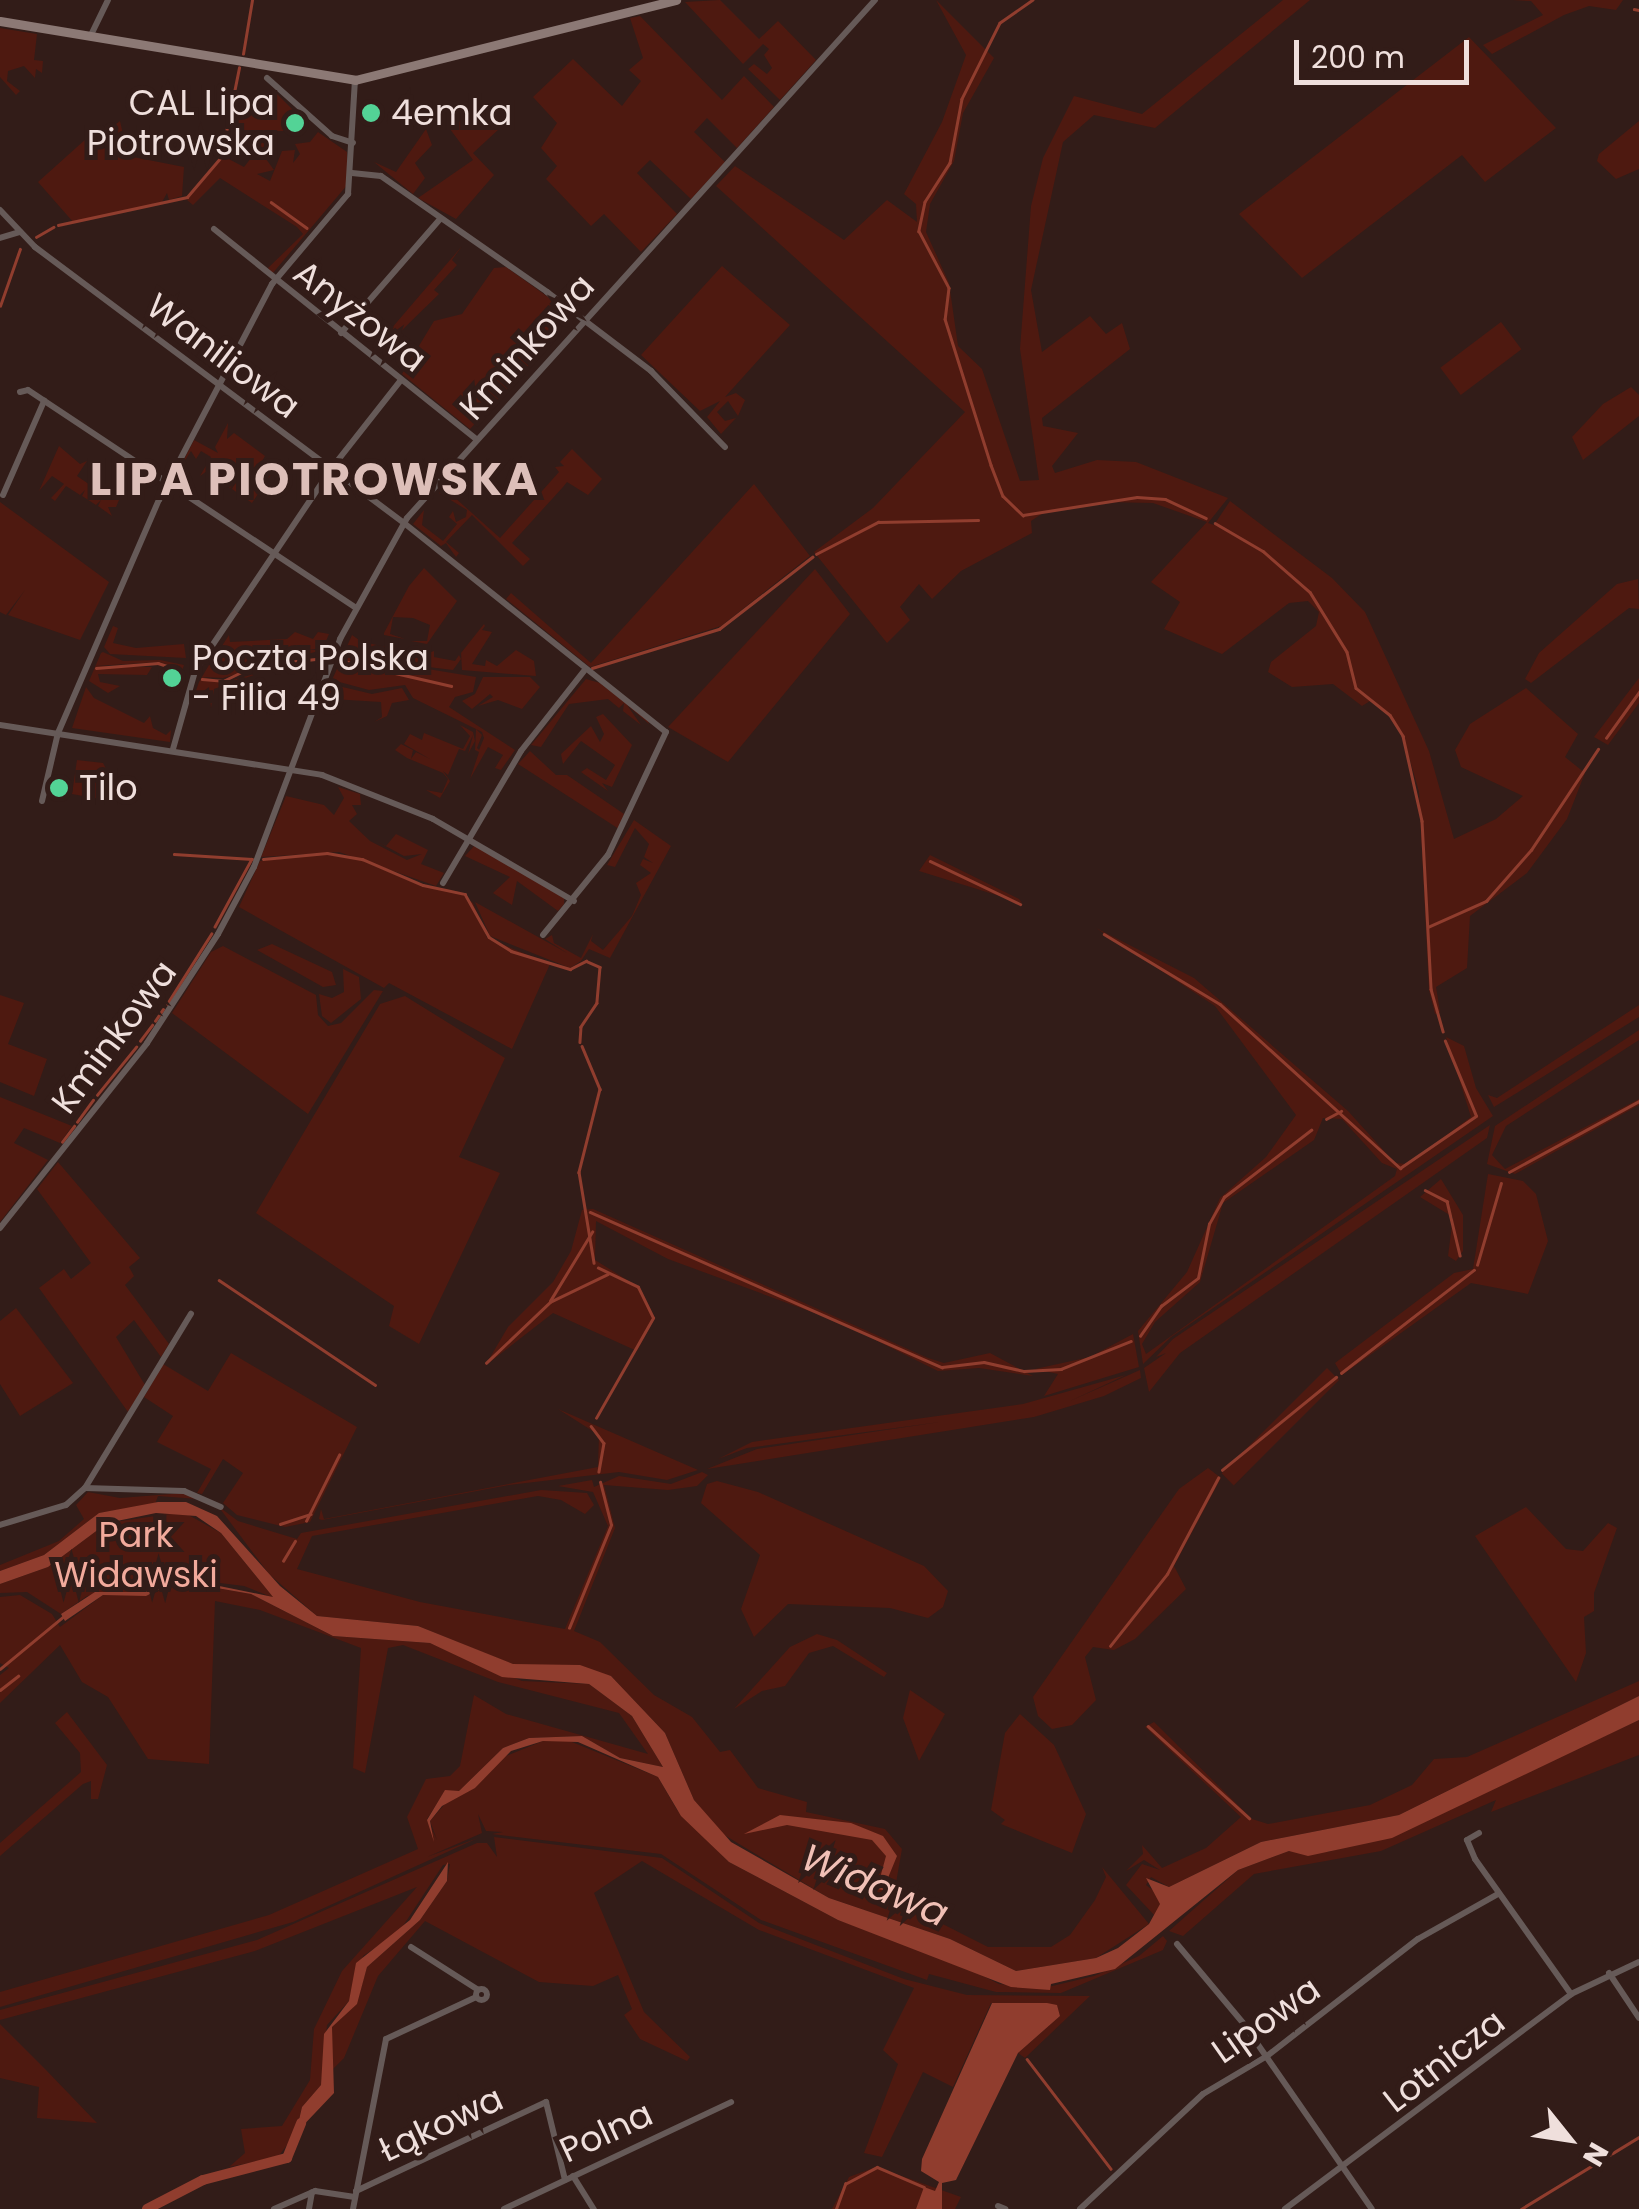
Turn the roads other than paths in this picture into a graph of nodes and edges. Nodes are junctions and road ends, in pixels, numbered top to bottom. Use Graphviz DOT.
graph roads {
  1 [pos="108,0"];
  2 [pos="676,0"];
  3 [pos="875,0"];
  4 [pos="0,21"];
  5 [pos="90,36"];
  6 [pos="267,78"];
  7 [pos="355,80"];
  8 [pos="353,144"];
  9 [pos="352,173"];
  10 [pos="0,210"];
  11 [pos="440,219"];
  12 [pos="214,229"];
  13 [pos="20,232"];
  14 [pos="0,238"];
  15 [pos="275,280"];
  16 [pos="584,319"];
  17 [pos="342,333"];
  18 [pos="401,380"];
  19 [pos="219,386"];
  20 [pos="20,392"];
  21 [pos="44,401"];
  22 [pos="476,440"];
  23 [pos="725,447"];
  24 [pos="331,469"];
  25 [pos="168,484"];
  26 [pos="3,495"];
  27 [pos="404,523"];
  28 [pos="273,554"];
  29 [pos="356,608"];
  30 [pos="584,672"];
  31 [pos="0,725"];
  32 [pos="58,733"];
  33 [pos="173,750"];
  34 [pos="290,767"];
  35 [pos="42,801"];
  36 [pos="468,838"];
  37 [pos="443,882"];
  38 [pos="574,901"];
  39 [pos="543,935"];
  40 [pos="0,1228"];
  41 [pos="191,1314"];
  42 [pos="85,1488"];
  43 [pos="220,1507"];
  44 [pos="0,1525"];
  45 [pos="1479,1833"];
  46 [pos="1498,1894"];
  47 [pos="1176,1944"];
  48 [pos="411,1947"];
  49 [pos="1639,1962"];
  50 [pos="1609,1973"];
  51 [pos="1572,1994"];
  52 [pos="1639,2018"];
  53 [pos="1262,2058"];
  54 [pos="731,2102"];
  55 [pos="1344,2169"];
  56 [pos="569,2178"];
  57 [pos="312,2192"];
  58 [pos="355,2194"];
  59 [pos="519,2206"];
  60 [pos="274,2209"];
  61 [pos="310,2209"];
  62 [pos="352,2209"];
  63 [pos="504,2209"];
  64 [pos="594,2209"];
  65 [pos="1080,2209"];
  66 [pos="1284,2209"];
  67 [pos="1372,2209"];
  1 -- 5 [label="street"];
  2 -- 7 [label="main road"];
  3 -- 16 [label="street, Kminkowa"];
  4 -- 5 [label="main road"];
  5 -- 7 [label="main road"];
  6 -- 8 [label="street"];
  7 -- 8 [label="street"];
  8 -- 9 [label="street"];
  9 -- 11 [label="street"];
  9 -- 15 [label="street"];
  10 -- 13 [label="street, Waniliowa"];
  11 -- 16 [label="street"];
  11 -- 17 [label="street"];
  12 -- 15 [label="street, Anyżowa"];
  13 -- 14 [label="street"];
  13 -- 19 [label="street, Waniliowa"];
  15 -- 17 [label="street, Anyżowa"];
  15 -- 19 [label="street"];
  16 -- 22 [label="street, Kminkowa"];
  16 -- 23 [label="street"];
  17 -- 18 [label="street, Anyżowa"];
  18 -- 22 [label="street, Anyżowa"];
  18 -- 24 [label="street"];
  19 -- 24 [label="street, Waniliowa"];
  19 -- 25 [label="street"];
  20 -- 21 [label="street"];
  21 -- 25 [label="street"];
  21 -- 26 [label="street"];
  22 -- 27 [label="street, Kminkowa"];
  24 -- 27 [label="street, Waniliowa"];
  24 -- 28 [label="street"];
  25 -- 28 [label="street"];
  25 -- 32 [label="street"];
  27 -- 29 [label="street, Kminkowa"];
  27 -- 30 [label="street, Waniliowa"];
  28 -- 29 [label="street"];
  28 -- 33 [label="street"];
  29 -- 34 [label="street, Kminkowa"];
  30 -- 36 [label="street"];
  30 -- 38 [label="street, Waniliowa"];
  31 -- 32 [label="street"];
  32 -- 33 [label="street"];
  32 -- 35 [label="street"];
  33 -- 34 [label="street"];
  34 -- 36 [label="street"];
  34 -- 40 [label="street, Kminkowa"];
  36 -- 37 [label="street"];
  36 -- 38 [label="street"];
  38 -- 39 [label="street"];
  41 -- 42 [label="street"];
  42 -- 43 [label="street"];
  42 -- 44 [label="street"];
  45 -- 46 [label="street"];
  46 -- 51 [label="street"];
  46 -- 53 [label="street, Lipowa"];
  47 -- 53 [label="street"];
  48 -- 58 [label="street"];
  49 -- 50 [label="street, Lotnicza"];
  50 -- 51 [label="street, Lotnicza"];
  50 -- 52 [label="street"];
  51 -- 55 [label="street, Lotnicza"];
  53 -- 55 [label="street"];
  53 -- 65 [label="street, Lipowa"];
  54 -- 56 [label="street, Polna"];
  55 -- 66 [label="street, Lotnicza"];
  55 -- 67 [label="street"];
  56 -- 58 [label="street, Łąkowa"];
  56 -- 59 [label="street, Polna"];
  56 -- 64 [label="street"];
  57 -- 58 [label="street, Łąkowa"];
  57 -- 60 [label="street"];
  57 -- 61 [label="street"];
  58 -- 62 [label="street"];
  59 -- 63 [label="street, Polna"];
}
